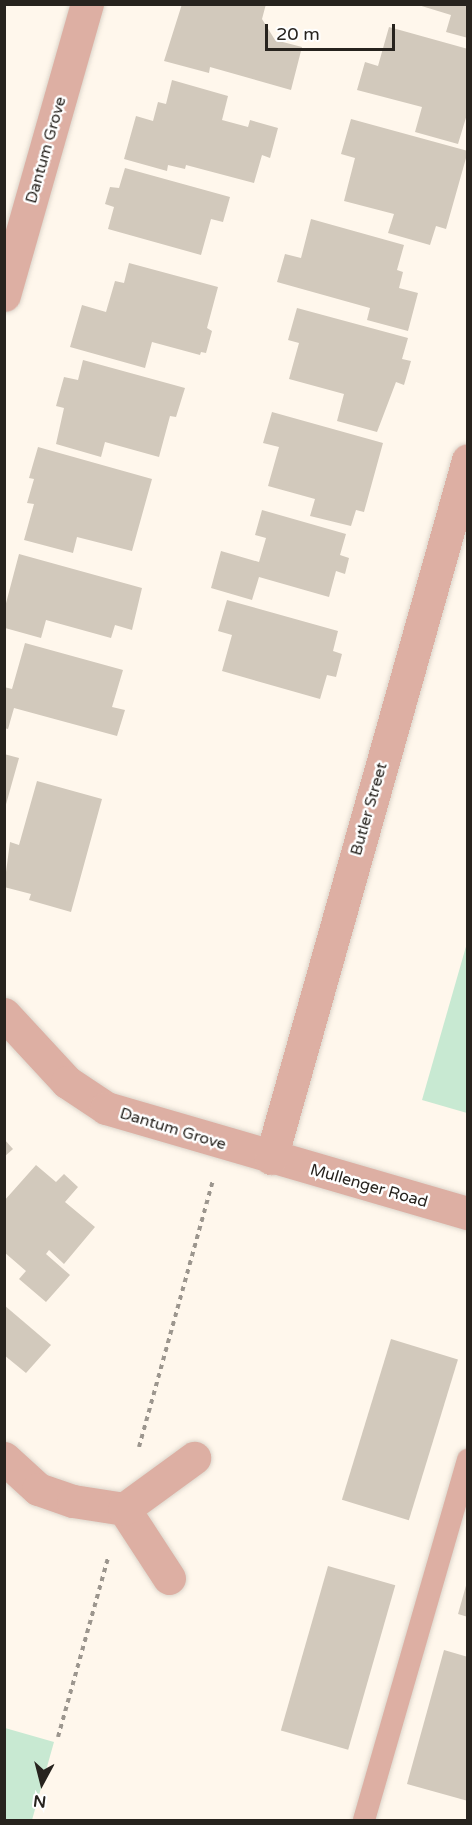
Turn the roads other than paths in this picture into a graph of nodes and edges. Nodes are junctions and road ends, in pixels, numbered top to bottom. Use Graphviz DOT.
graph roads {
  1 [pos="87,4"];
  2 [pos="4,295"];
  3 [pos="468,460"];
  4 [pos="4,1014"];
  5 [pos="271,1158"];
  6 [pos="468,1213"];
  7 [pos="4,1458"];
  8 [pos="194,1458"];
  9 [pos="468,1460"];
  10 [pos="124,1509"];
  11 [pos="169,1578"];
  12 [pos="364,1821"];
  1 -- 2 [label="street, Dantum Grove"];
  3 -- 5 [label="street, Butler Street"];
  4 -- 5 [label="street, Dantum Grove"];
  5 -- 6 [label="street, Mullenger Road"];
  7 -- 10 [label="street"];
  8 -- 10 [label="street"];
  9 -- 12 [label="lane"];
  10 -- 11 [label="street"];
}
